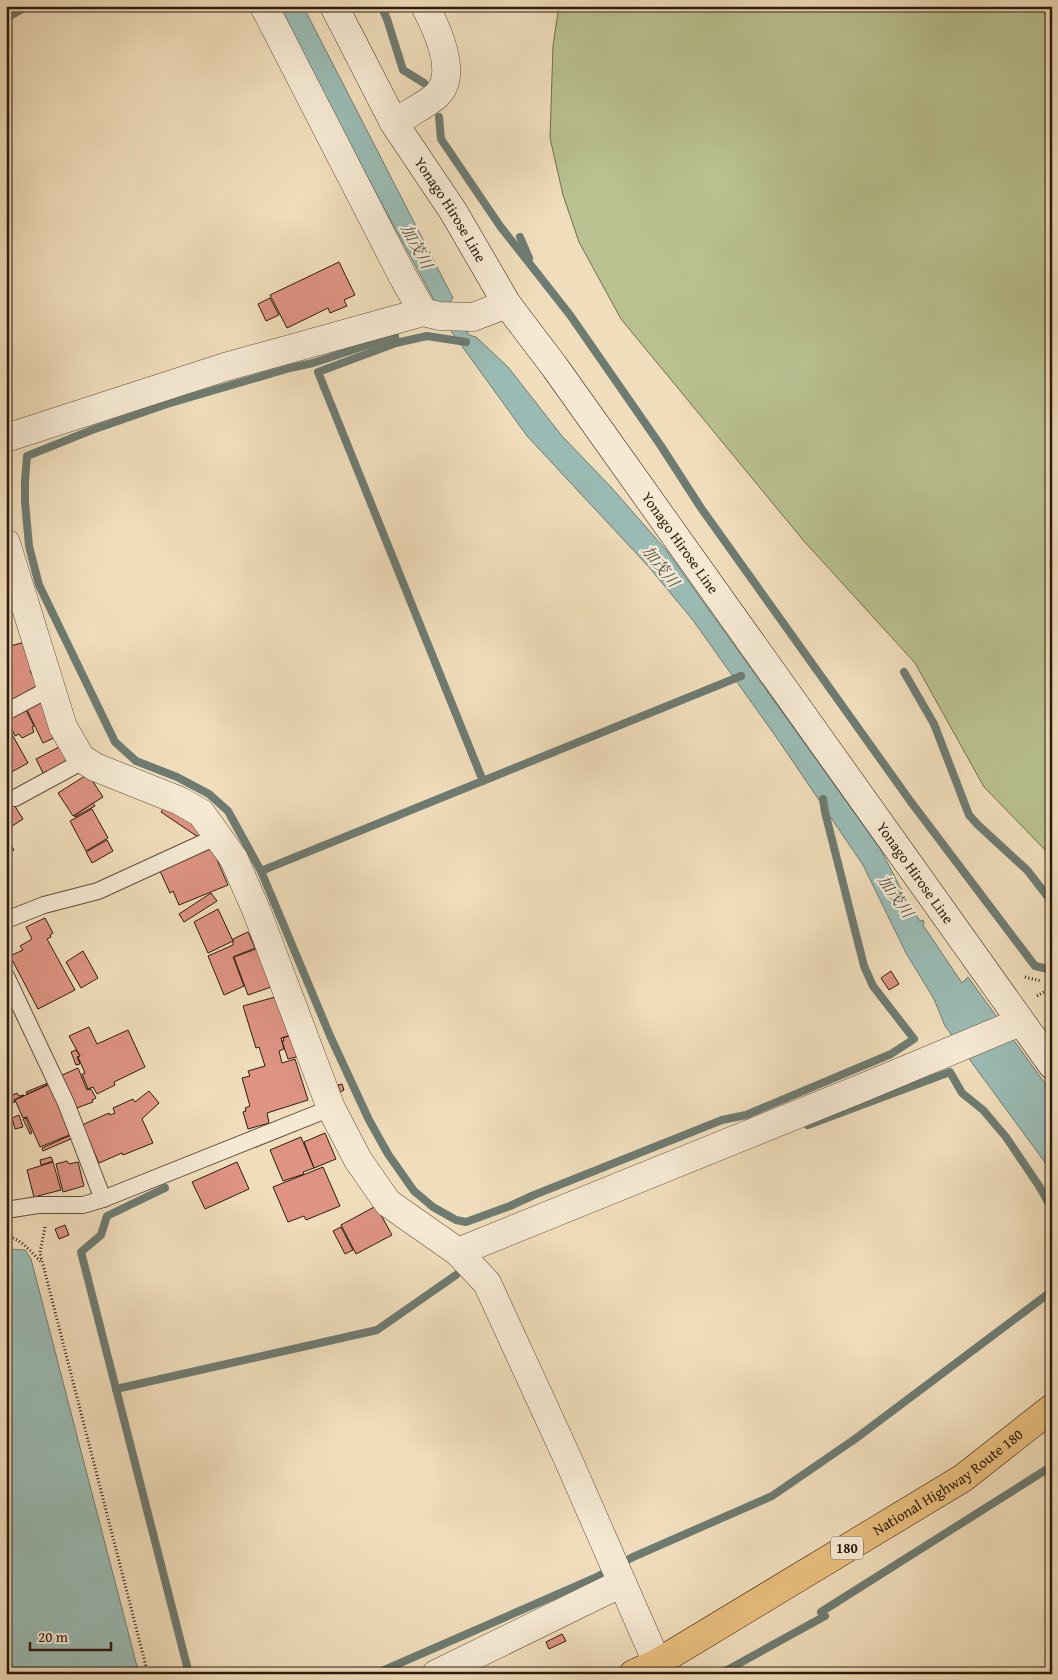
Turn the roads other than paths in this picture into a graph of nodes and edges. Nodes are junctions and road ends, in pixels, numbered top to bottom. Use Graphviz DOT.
graph roads {
  1 [pos="264,6"];
  2 [pos="334,6"];
  3 [pos="425,6"];
  4 [pos="394,123"];
  5 [pos="507,304"];
  6 [pos="431,314"];
  7 [pos="6,438"];
  8 [pos="6,544"];
  9 [pos="51,688"];
  10 [pos="6,712"];
  11 [pos="85,760"];
  12 [pos="15,798"];
  13 [pos="218,836"];
  14 [pos="6,920"];
  15 [pos="6,976"];
  16 [pos="1020,1022"];
  17 [pos="1052,1065"];
  18 [pos="331,1108"];
  19 [pos="103,1199"];
  20 [pos="6,1210"];
  21 [pos="458,1252"];
  22 [pos="1052,1408"];
  23 [pos="622,1583"];
  24 [pos="651,1670"];
  25 [pos="436,1674"];
  1 -- 6 [label="street"];
  2 -- 4 [label="street, Yonago Hirose Line"];
  3 -- 4 [label="street"];
  4 -- 5 [label="street, Yonago Hirose Line"];
  5 -- 6 [label="street"];
  5 -- 16 [label="street, Yonago Hirose Line"];
  6 -- 7 [label="street"];
  8 -- 9 [label="street"];
  9 -- 10 [label="lane"];
  9 -- 11 [label="street"];
  11 -- 12 [label="lane"];
  11 -- 13 [label="street"];
  13 -- 14 [label="lane"];
  13 -- 18 [label="street"];
  15 -- 19 [label="lane"];
  16 -- 17 [label="street, Yonago Hirose Line"];
  16 -- 21 [label="street"];
  18 -- 19 [label="lane"];
  18 -- 21 [label="street"];
  19 -- 20 [label="lane"];
  21 -- 23 [label="street"];
  22 -- 24 [label="highway, National Highway Route 180 / 180"];
  23 -- 24 [label="street"];
  23 -- 25 [label="street"];
}
